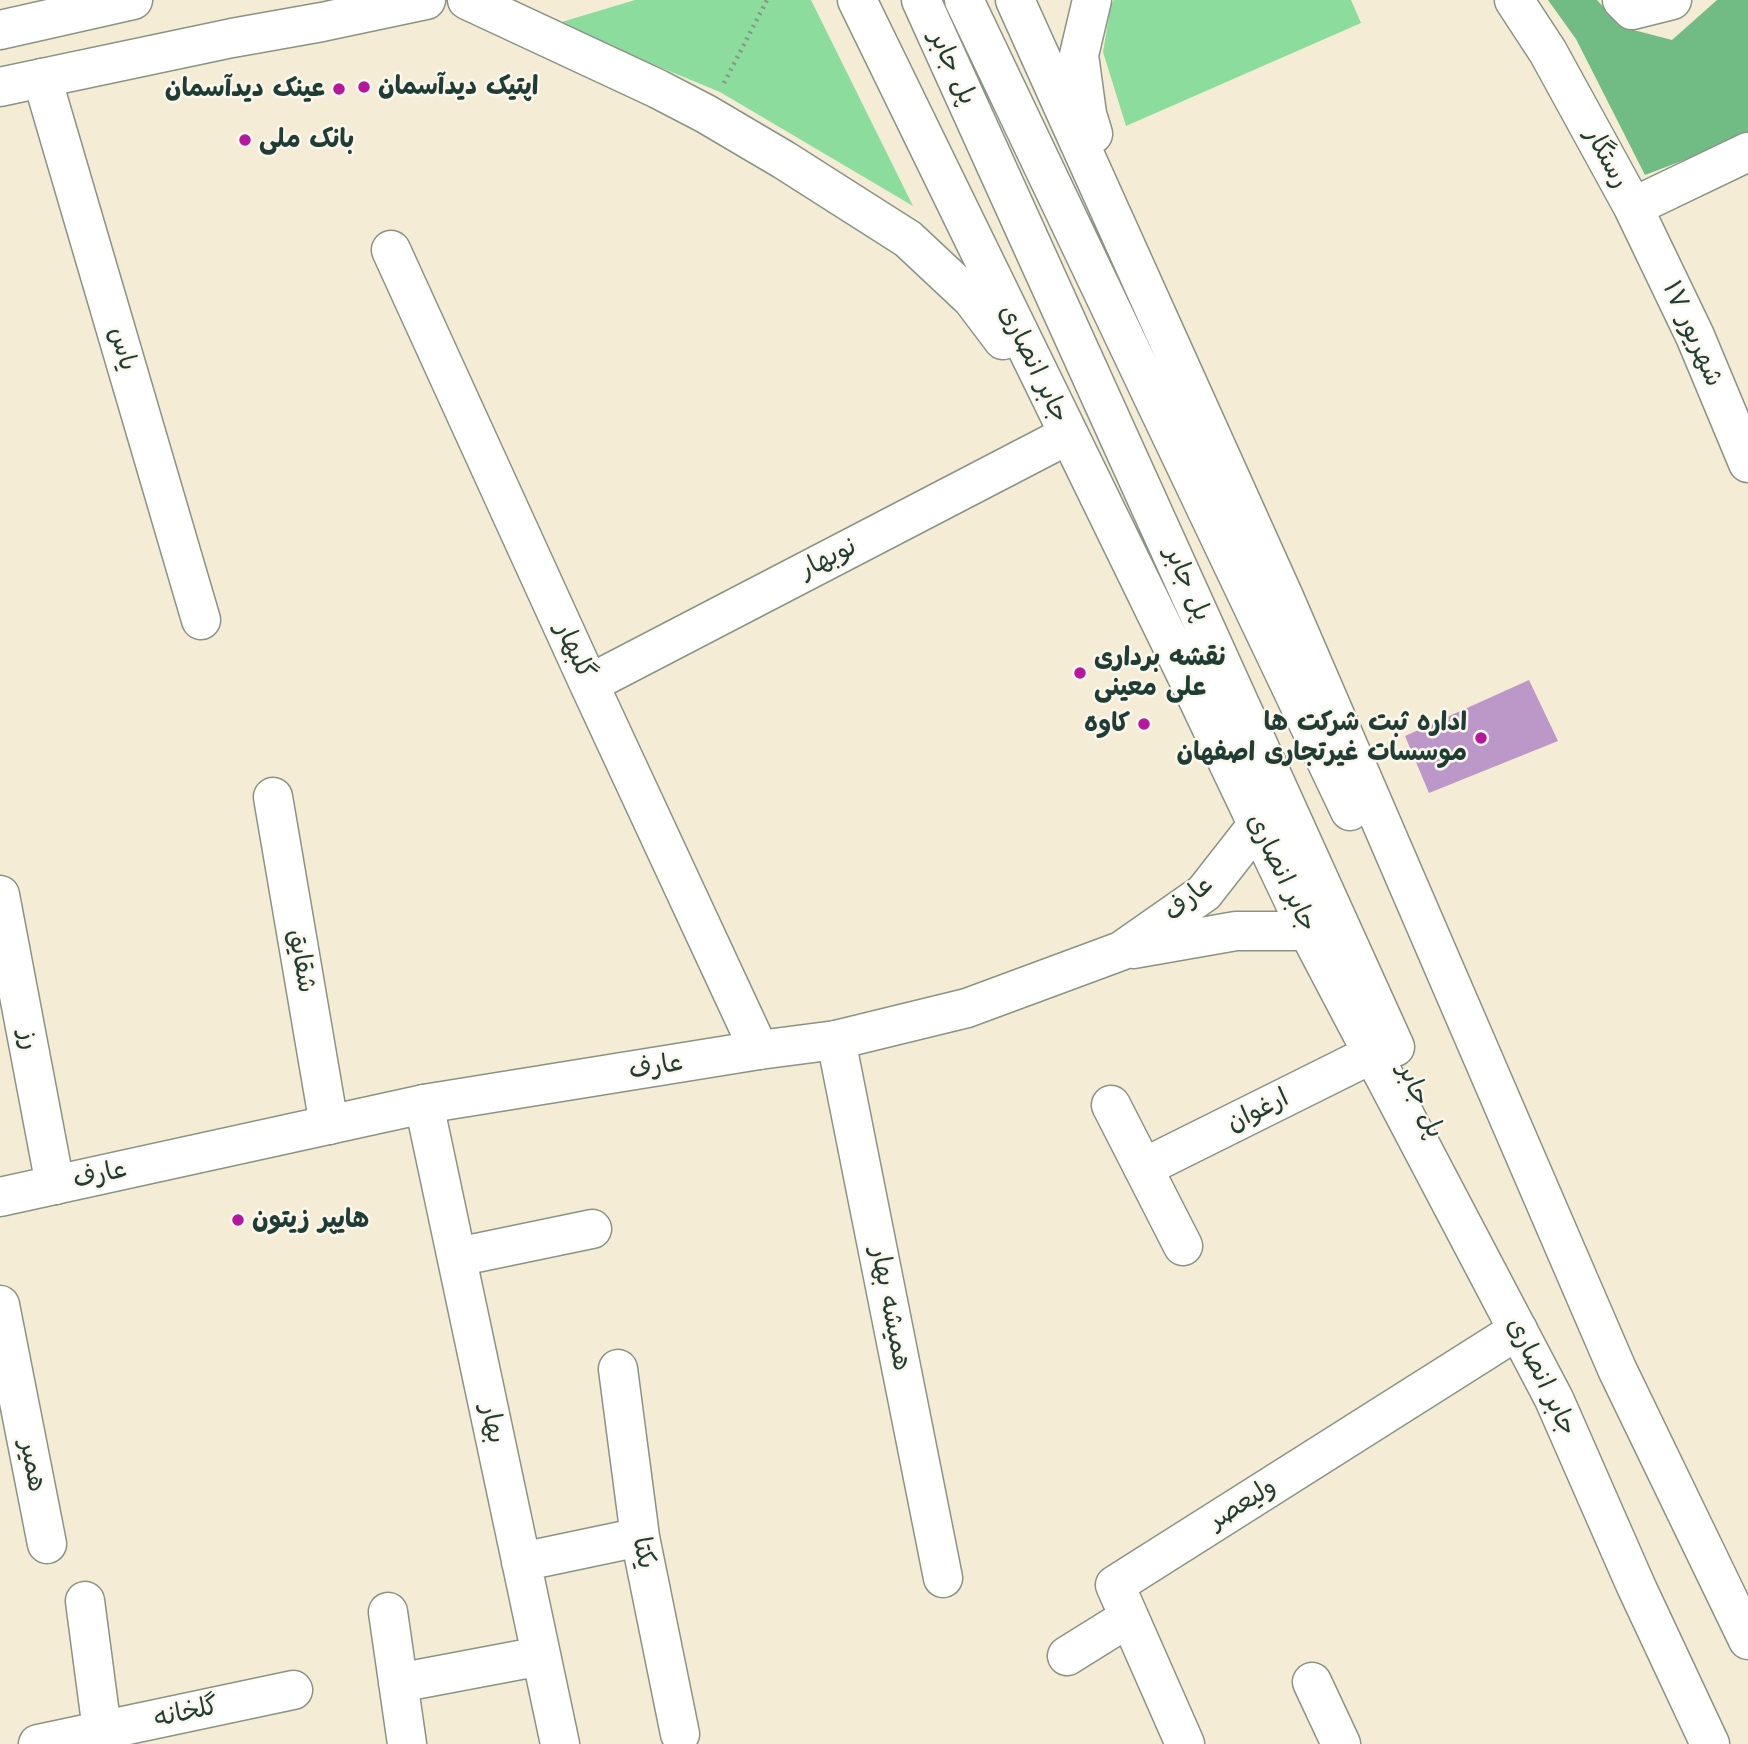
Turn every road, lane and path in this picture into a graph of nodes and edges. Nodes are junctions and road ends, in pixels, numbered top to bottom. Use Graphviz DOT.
graph roads {
  1 [pos="133,0"];
  2 [pos="426,0"];
  3 [pos="467,0"];
  4 [pos="766,0"];
  5 [pos="857,0"];
  6 [pos="921,0"];
  7 [pos="964,0"];
  8 [pos="1015,0"];
  9 [pos="1092,0"];
  10 [pos="1514,0"];
  11 [pos="1622,0"];
  12 [pos="1672,0"];
  13 [pos="0,30"];
  14 [pos="42,78"];
  15 [pos="0,87"];
  16 [pos="720,92"];
  17 [pos="1748,152"];
  18 [pos="1633,207"];
  19 [pos="1124,240"];
  20 [pos="391,250"];
  21 [pos="1060,419"];
  22 [pos="1748,463"];
  23 [pos="201,621"];
  24 [pos="589,684"];
  25 [pos="273,797"];
  26 [pos="1258,824"];
  27 [pos="0,895"];
  28 [pos="1308,931"];
  29 [pos="1121,951"];
  30 [pos="836,1040"];
  31 [pos="760,1050"];
  32 [pos="1372,1055"];
  33 [pos="424,1104"];
  34 [pos="1111,1105"];
  35 [pos="329,1125"];
  36 [pos="1143,1168"];
  37 [pos="55,1185"];
  38 [pos="0,1197"];
  39 [pos="592,1229"];
  40 [pos="1183,1246"];
  41 [pos="457,1256"];
  42 [pos="0,1305"];
  43 [pos="1518,1330"];
  44 [pos="618,1369"];
  45 [pos="1616,1369"];
  46 [pos="1554,1399"];
  47 [pos="640,1537"];
  48 [pos="47,1544"];
  49 [pos="521,1562"];
  50 [pos="943,1578"];
  51 [pos="85,1601"];
  52 [pos="388,1612"];
  53 [pos="1128,1618"];
  54 [pos="1748,1640"];
  55 [pos="541,1656"];
  56 [pos="1067,1656"];
  57 [pos="1312,1682"];
  58 [pos="398,1683"];
  59 [pos="293,1690"];
  60 [pos="102,1730"];
  61 [pos="680,1734"];
  62 [pos="38,1744"];
  63 [pos="407,1744"];
  64 [pos="560,1744"];
  65 [pos="1185,1744"];
  66 [pos="1341,1744"];
  67 [pos="1710,1744"];
  1 -- 13 [label="main road"];
  2 -- 14 [label="main road"];
  3 -- 21 [label="main road"];
  4 -- 16 [label="path"];
  5 -- 21 [label="main road, جابر انصاری"];
  6 -- 46 [label="main road, پل جابر"];
  7 -- 45 [label="main road, پل جابر"];
  8 -- 19 [label="main road"];
  9 -- 19 [label="main road"];
  10 -- 18 [label="main road, رستگار"];
  11 -- 12 [label="main road"];
  14 -- 15 [label="main road"];
  14 -- 23 [label="main road, یاس"];
  17 -- 18 [label="main road, رستگار"];
  18 -- 22 [label="main road, ۱۷ شهریور"];
  19 -- 45 [label="main road"];
  20 -- 24 [label="main road, گلبهار"];
  21 -- 24 [label="main road, نوبهار"];
  21 -- 26 [label="main road, جابر انصاری"];
  24 -- 31 [label="main road, گلبهار"];
  25 -- 35 [label="main road, شقایق"];
  26 -- 28 [label="main road, جابر انصاری"];
  26 -- 29 [label="main road, عارف"];
  27 -- 37 [label="main road, رز"];
  28 -- 29 [label="main road"];
  28 -- 32 [label="main road, جابر انصاری"];
  29 -- 30 [label="main road, عارف"];
  30 -- 31 [label="main road, عارف"];
  30 -- 50 [label="main road, همیشه بهار"];
  31 -- 33 [label="main road, عارف"];
  32 -- 36 [label="main road, ارغوان"];
  32 -- 43 [label="main road, جابر انصاری"];
  33 -- 35 [label="main road, عارف"];
  33 -- 41 [label="main road, بهار"];
  34 -- 36 [label="main road"];
  35 -- 37 [label="main road, عارف"];
  36 -- 40 [label="main road"];
  37 -- 38 [label="main road, عارف"];
  39 -- 41 [label="main road"];
  41 -- 49 [label="main road, بهار"];
  42 -- 48 [label="main road, همیر"];
  43 -- 46 [label="main road, جابر انصاری"];
  43 -- 53 [label="main road, ولیعصر"];
  44 -- 47 [label="main road, یکتا"];
  45 -- 54 [label="main road"];
  46 -- 67 [label="main road, جابر انصاری"];
  47 -- 49 [label="main road"];
  47 -- 61 [label="main road, یکتا"];
  49 -- 55 [label="main road, بهار"];
  51 -- 60 [label="main road"];
  52 -- 58 [label="main road"];
  53 -- 56 [label="main road"];
  53 -- 65 [label="main road, ولیعصر"];
  55 -- 58 [label="main road"];
  55 -- 64 [label="main road, بهار"];
  57 -- 66 [label="main road"];
  58 -- 63 [label="main road"];
  59 -- 60 [label="main road, گلخانه"];
  60 -- 62 [label="main road, گلخانه"];
}
